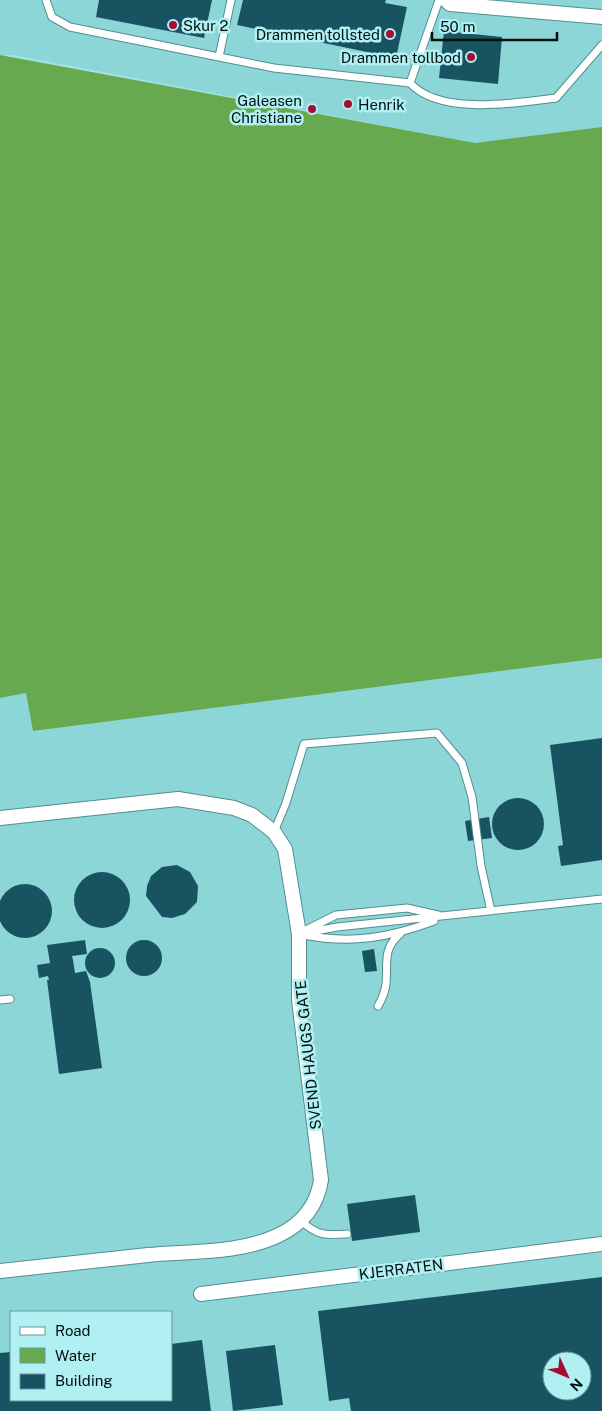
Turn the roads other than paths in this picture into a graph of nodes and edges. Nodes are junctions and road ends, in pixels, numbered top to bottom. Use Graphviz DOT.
graph roads {
  1 [pos="46,0"];
  2 [pos="231,0"];
  3 [pos="439,0"];
  4 [pos="446,0"];
  5 [pos="602,17"];
  6 [pos="602,45"];
  7 [pos="219,57"];
  8 [pos="410,83"];
  9 [pos="0,818"];
  10 [pos="274,832"];
  11 [pos="602,899"];
  12 [pos="491,911"];
  13 [pos="446,916"];
  14 [pos="411,920"];
  15 [pos="400,933"];
  16 [pos="299,934"];
  17 [pos="10,999"];
  18 [pos="0,1000"];
  19 [pos="378,1006"];
  20 [pos="301,1221"];
  21 [pos="347,1234"];
  22 [pos="602,1244"];
  23 [pos="0,1271"];
  24 [pos="201,1294"];
  1 -- 7 [label="lane"];
  2 -- 7 [label="lane"];
  3 -- 8 [label="lane"];
  4 -- 5 [label="street"];
  6 -- 8 [label="lane"];
  7 -- 8 [label="lane"];
  9 -- 10 [label="street, SVEND HAUGS GATE"];
  10 -- 12 [label="lane"];
  10 -- 16 [label="street, SVEND HAUGS GATE"];
  11 -- 12 [label="lane"];
  12 -- 13 [label="lane"];
  13 -- 14 [label="lane"];
  13 -- 15 [label="lane"];
  13 -- 16 [label="lane"];
  14 -- 15 [label="lane"];
  14 -- 16 [label="lane"];
  15 -- 16 [label="lane"];
  15 -- 19 [label="lane"];
  16 -- 20 [label="street, SVEND HAUGS GATE"];
  17 -- 18 [label="lane"];
  20 -- 21 [label="lane"];
  20 -- 23 [label="street, SVEND HAUGS GATE"];
  22 -- 24 [label="street, KJERRATEN"];
}
